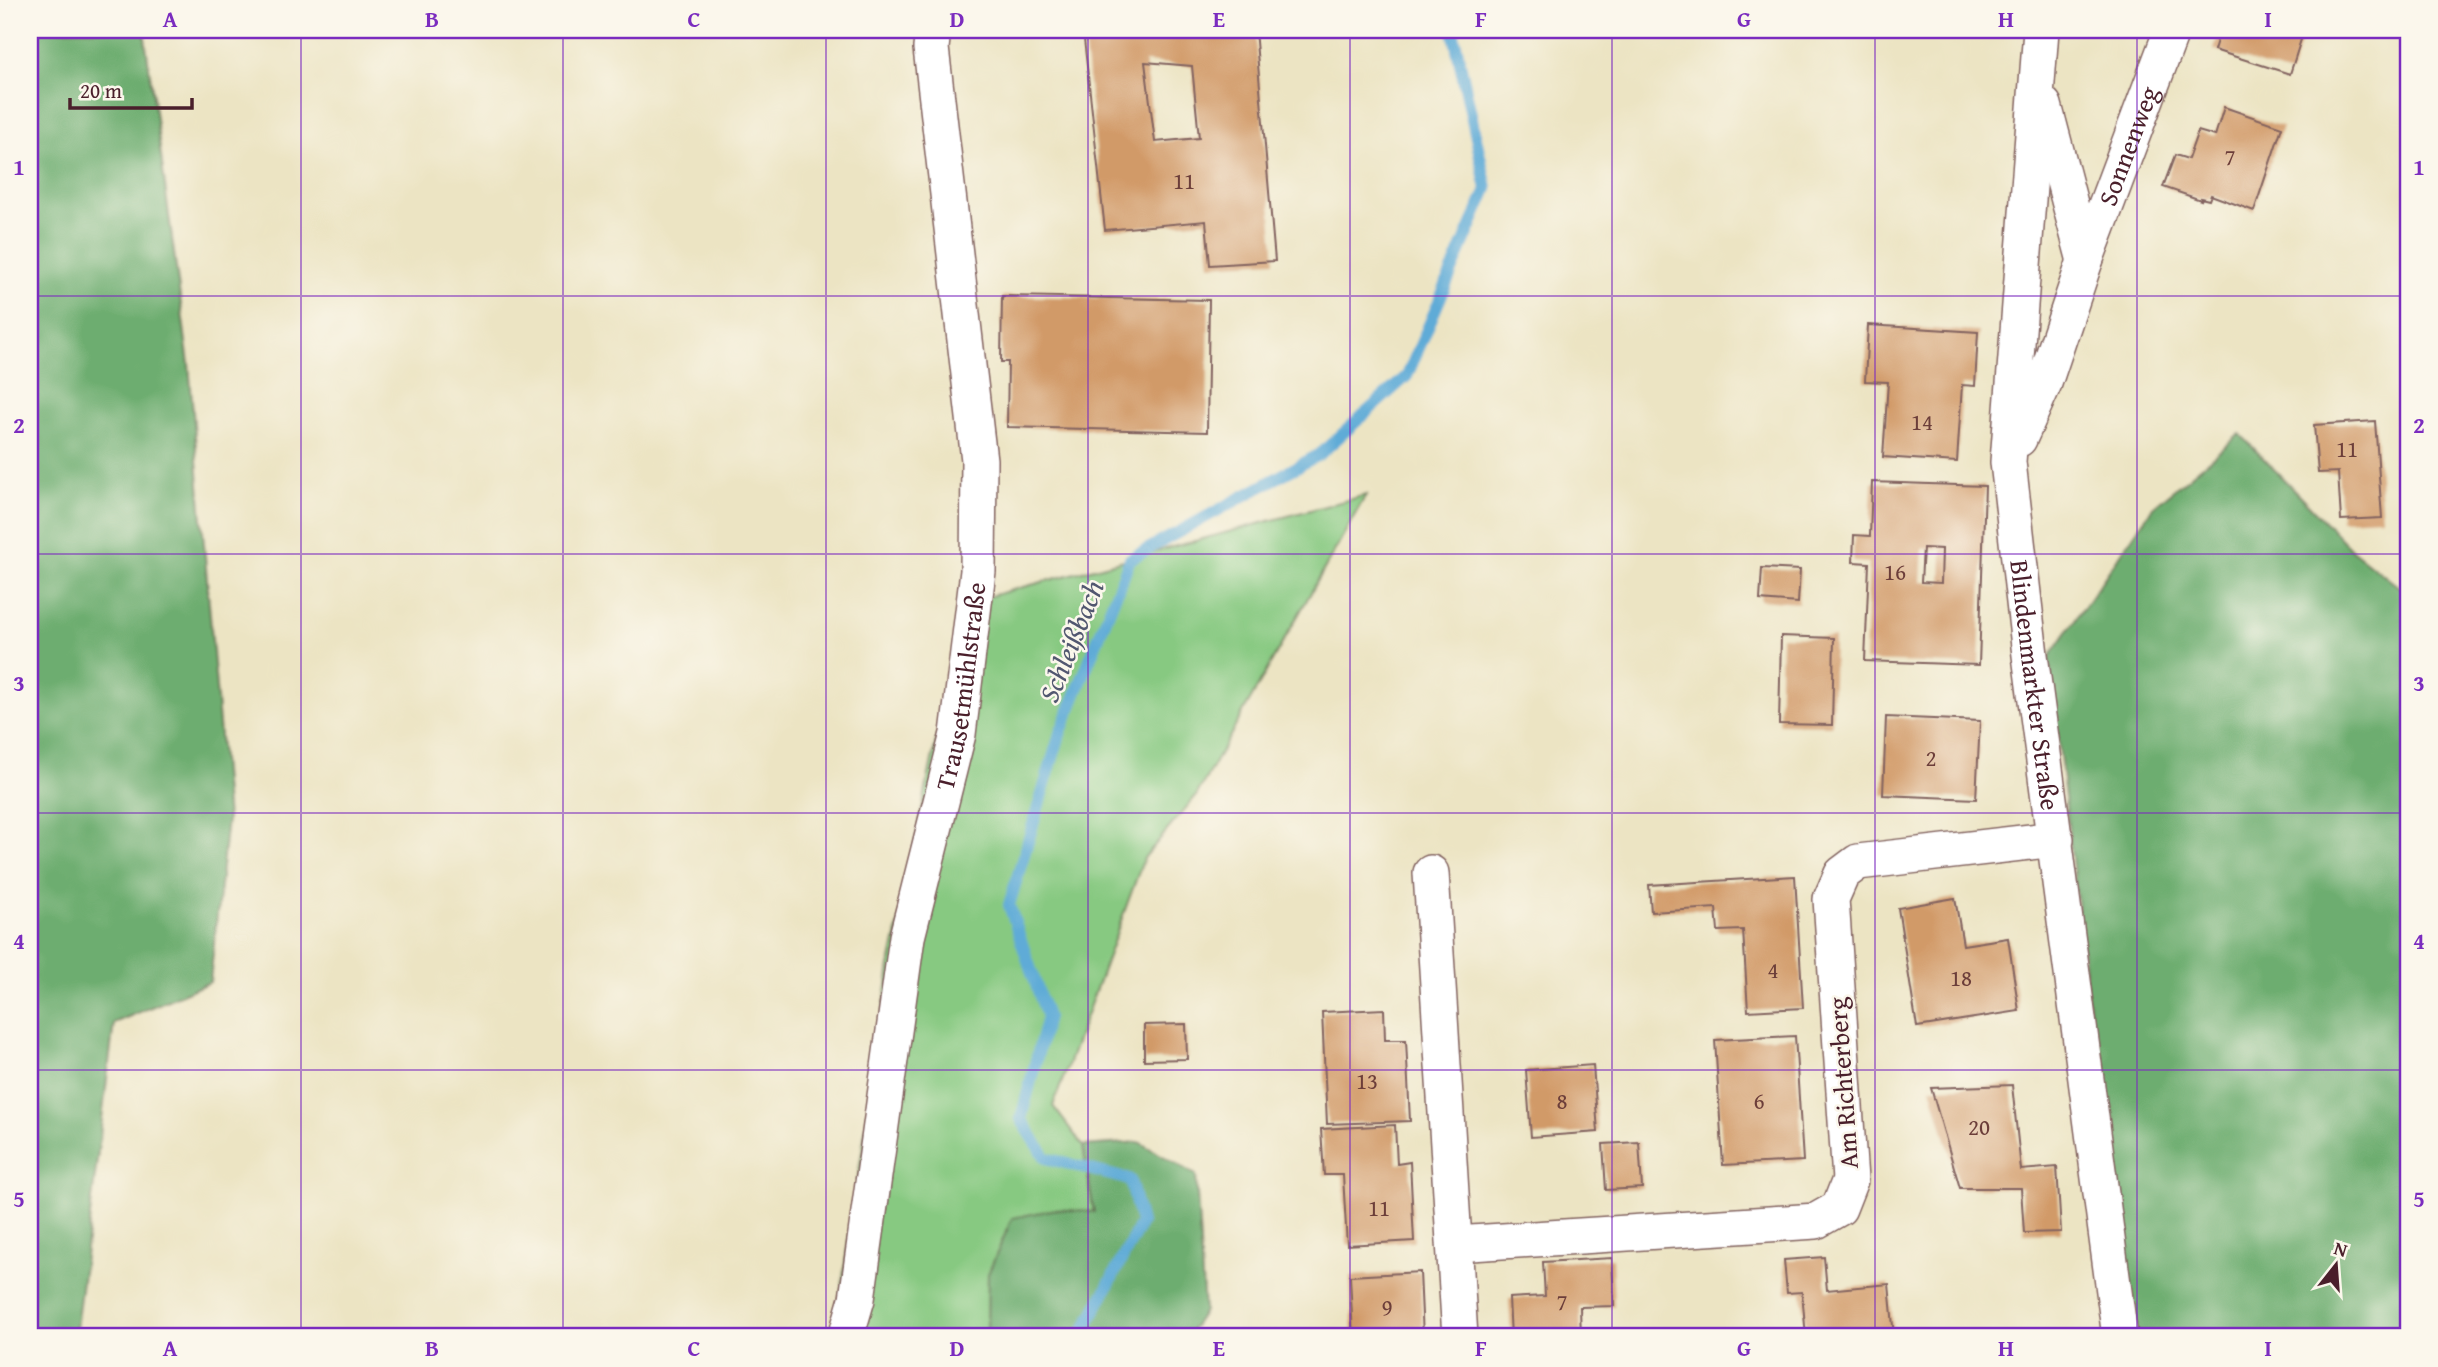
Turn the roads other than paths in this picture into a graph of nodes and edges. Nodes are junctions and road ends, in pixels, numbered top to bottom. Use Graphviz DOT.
graph roads {
  1 [pos="933,30"];
  2 [pos="2041,30"];
  3 [pos="2172,30"];
  4 [pos="2037,80"];
  5 [pos="2085,261"];
  6 [pos="2008,462"];
  7 [pos="2056,839"];
  8 [pos="1431,873"];
  9 [pos="1455,1244"];
  10 [pos="846,1337"];
  11 [pos="1460,1337"];
  12 [pos="2120,1337"];
  1 -- 10 [label="street, Trausetmühlstraße"];
  2 -- 4 [label="street, Blindenmarkter Straße"];
  3 -- 5 [label="street, Sonnenweg"];
  4 -- 5 [label="street, Sonnenweg"];
  4 -- 6 [label="street, Blindenmarkter Straße"];
  5 -- 6 [label="street, Sonnenweg"];
  6 -- 7 [label="street, Blindenmarkter Straße"];
  7 -- 9 [label="street, Am Richterberg"];
  7 -- 12 [label="street, Blindenmarkter Straße"];
  8 -- 9 [label="street"];
  9 -- 11 [label="street"];
}
